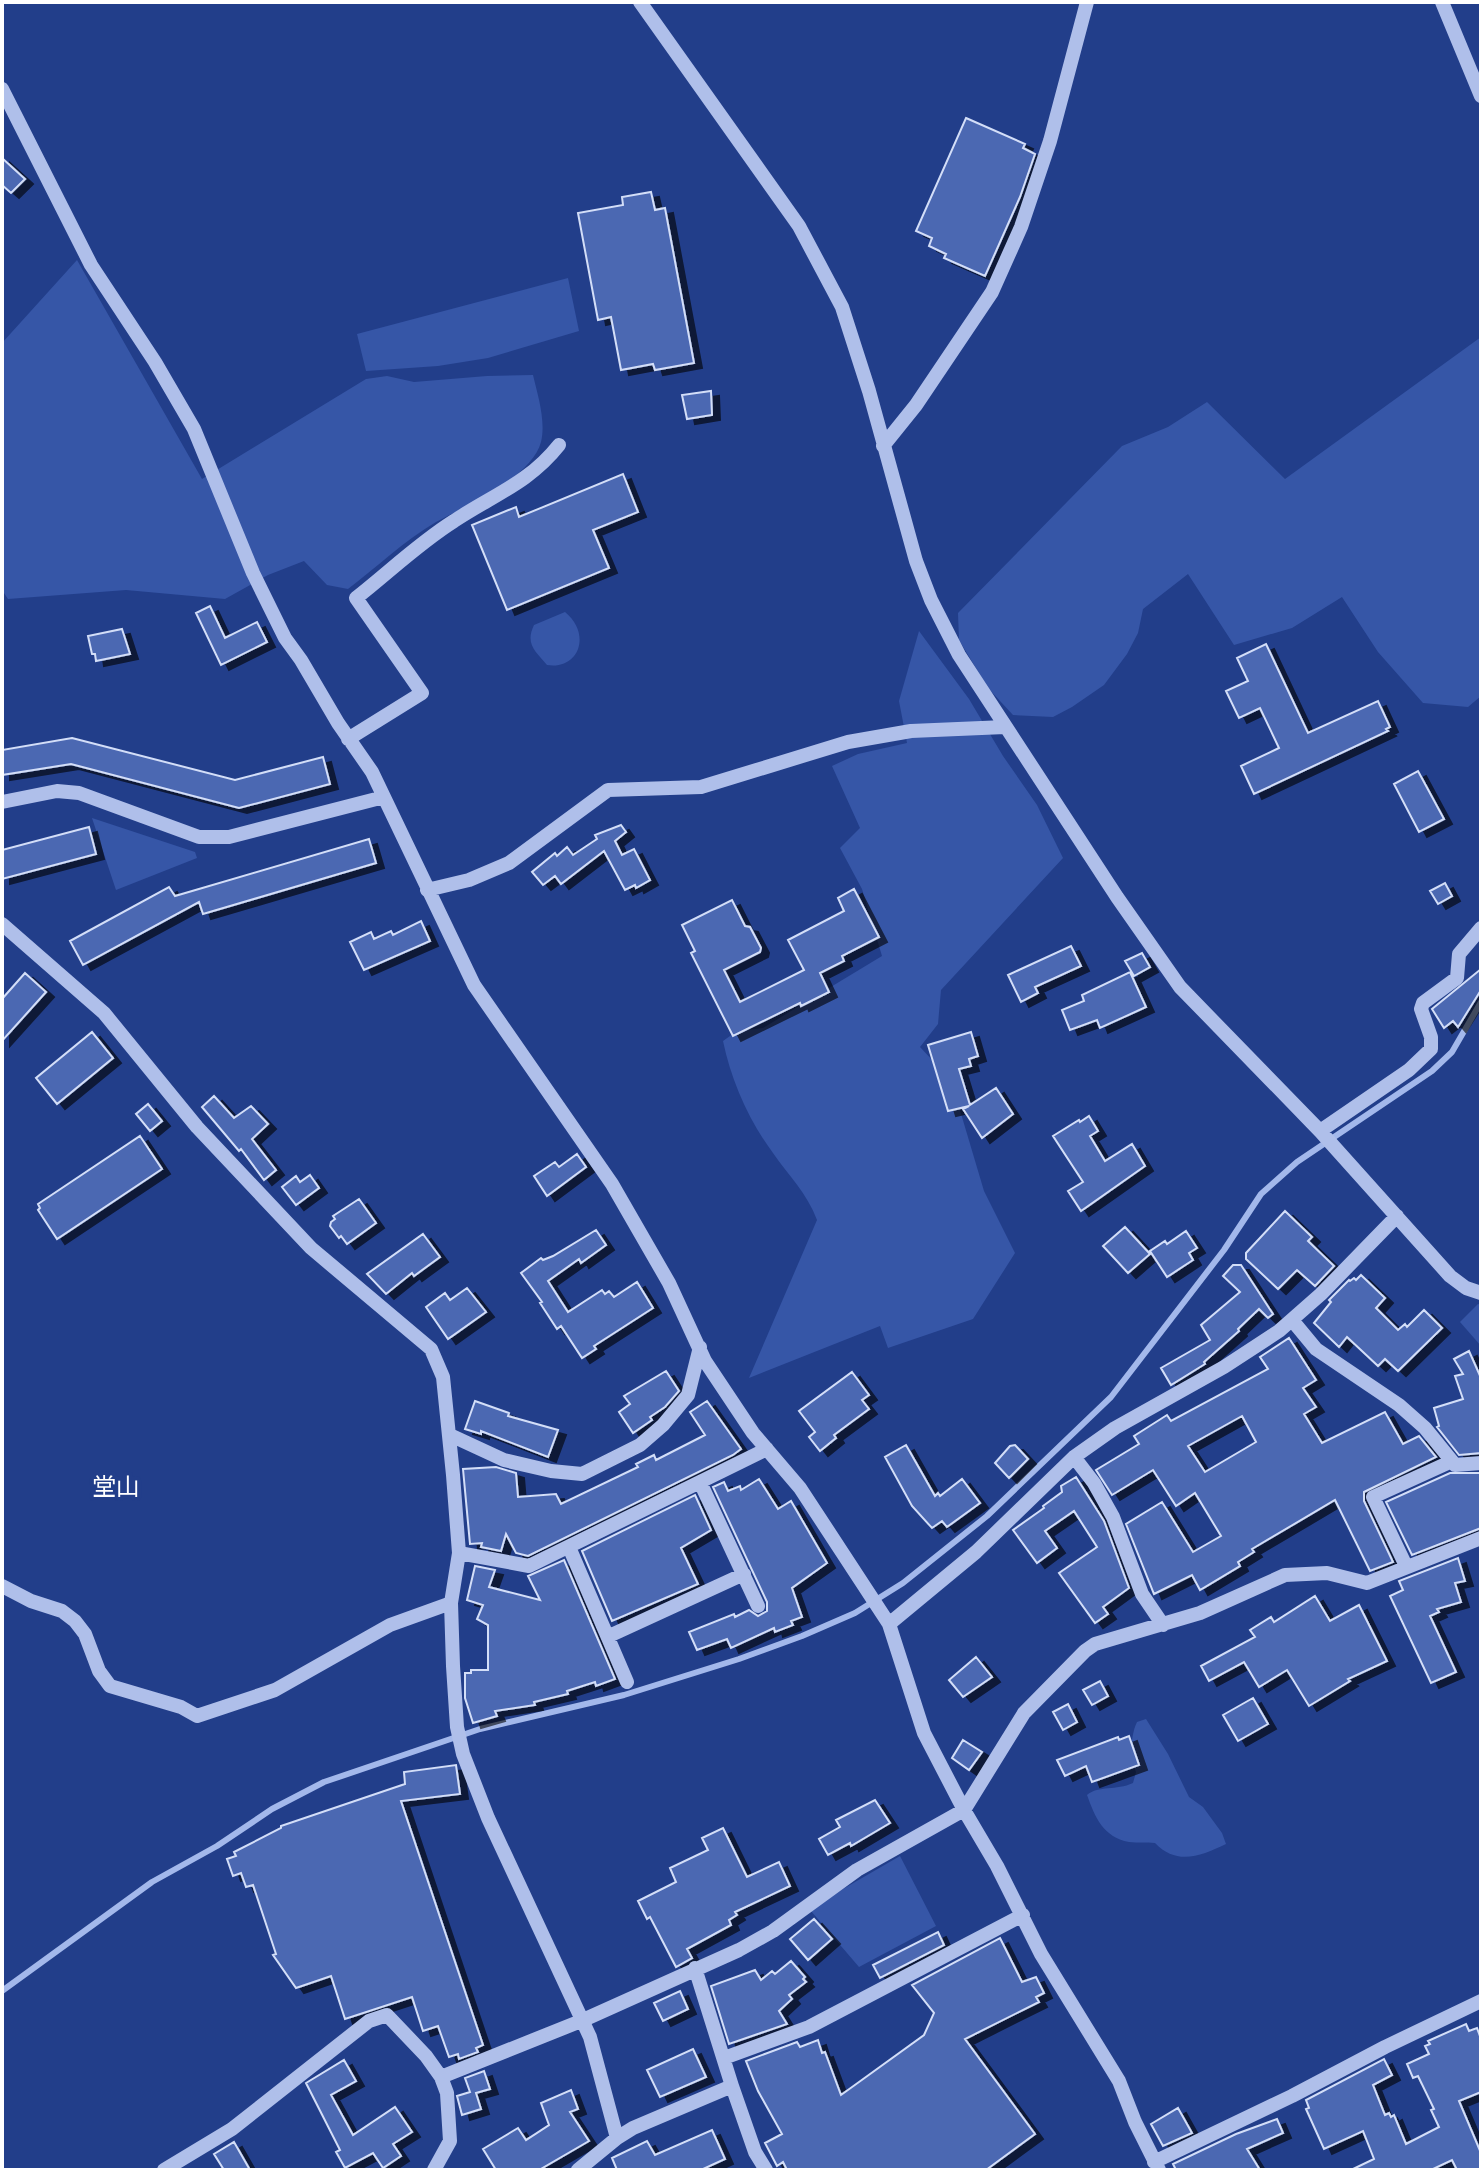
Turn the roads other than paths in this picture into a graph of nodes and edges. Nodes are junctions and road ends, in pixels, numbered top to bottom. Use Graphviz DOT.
graph roads {
  1 [pos="640,2"];
  2 [pos="1087,2"];
  3 [pos="1442,2"];
  4 [pos="2,89"];
  5 [pos="1481,96"];
  6 [pos="559,445"];
  7 [pos="883,446"];
  8 [pos="1005,727"];
  9 [pos="348,739"];
  10 [pos="384,797"];
  11 [pos="2,802"];
  12 [pos="427,890"];
  13 [pos="2,924"];
  14 [pos="1481,928"];
  15 [pos="1327,1139"];
  16 [pos="1397,1216"];
  17 [pos="1481,1293"];
  18 [pos="1292,1320"];
  19 [pos="700,1347"];
  20 [pos="450,1435"];
  21 [pos="767,1449"];
  22 [pos="1074,1457"];
  23 [pos="1450,1462"];
  24 [pos="1481,1463"];
  25 [pos="700,1482"];
  26 [pos="1481,1538"];
  27 [pos="569,1547"];
  28 [pos="459,1553"];
  29 [pos="1406,1566"];
  30 [pos="744,1574"];
  31 [pos="2,1586"];
  32 [pos="451,1603"];
  33 [pos="758,1606"];
  34 [pos="887,1620"];
  35 [pos="1163,1625"];
  36 [pos="609,1636"];
  37 [pos="627,1682"];
  38 [pos="964,1810"];
  39 [pos="1023,1915"];
  40 [pos="695,1968"];
  41 [pos="1481,2001"];
  42 [pos="581,2021"];
  43 [pos="724,2058"];
  44 [pos="441,2077"];
  45 [pos="732,2086"];
  46 [pos="617,2138"];
  47 [pos="1156,2166"];
  48 [pos="164,2170"];
  49 [pos="434,2170"];
  50 [pos="578,2170"];
  51 [pos="766,2170"];
  1 -- 7 [label="street"];
  2 -- 7 [label="street"];
  3 -- 5 [label="street"];
  4 -- 9 [label="street"];
  6 -- 9 [label="street"];
  7 -- 8 [label="street"];
  8 -- 12 [label="street"];
  8 -- 15 [label="street"];
  9 -- 10 [label="street"];
  10 -- 11 [label="street"];
  10 -- 12 [label="street"];
  12 -- 19 [label="street"];
  13 -- 20 [label="street"];
  14 -- 15 [label="street"];
  15 -- 16 [label="street"];
  16 -- 17 [label="street"];
  16 -- 18 [label="street"];
  18 -- 22 [label="street"];
  18 -- 23 [label="street"];
  19 -- 20 [label="street"];
  19 -- 21 [label="street"];
  20 -- 28 [label="street"];
  21 -- 25 [label="street"];
  21 -- 34 [label="street"];
  22 -- 34 [label="street"];
  22 -- 35 [label="street"];
  23 -- 24 [label="street"];
  23 -- 29 [label="street"];
  25 -- 27 [label="street"];
  25 -- 30 [label="street"];
  26 -- 29 [label="street"];
  27 -- 28 [label="street"];
  27 -- 36 [label="street"];
  28 -- 32 [label="street"];
  29 -- 35 [label="street"];
  30 -- 33 [label="street"];
  30 -- 36 [label="street"];
  31 -- 32 [label="street"];
  32 -- 42 [label="street"];
  34 -- 38 [label="street"];
  35 -- 38 [label="street"];
  36 -- 37 [label="street"];
  38 -- 39 [label="street"];
  38 -- 40 [label="street"];
  39 -- 43 [label="street"];
  39 -- 47 [label="street"];
  40 -- 42 [label="street"];
  40 -- 43 [label="street"];
  41 -- 47 [label="street"];
  42 -- 44 [label="street"];
  42 -- 46 [label="street"];
  43 -- 45 [label="street"];
  44 -- 48 [label="street"];
  44 -- 49 [label="street"];
  45 -- 46 [label="street"];
  45 -- 51 [label="street"];
  46 -- 50 [label="street"];
}
